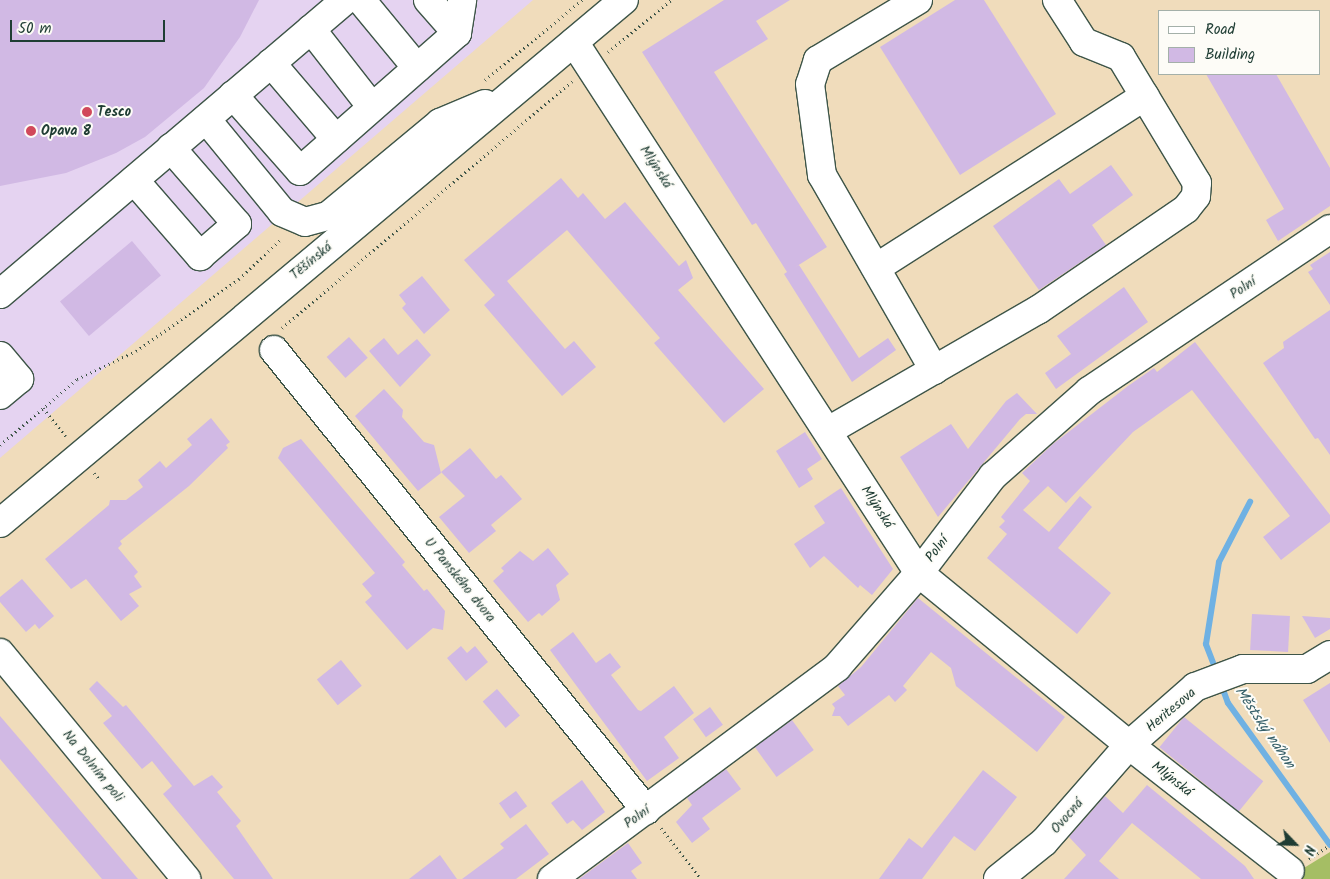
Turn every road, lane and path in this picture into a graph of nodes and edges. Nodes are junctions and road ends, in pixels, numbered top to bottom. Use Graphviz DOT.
graph roads {
  1 [pos="345,0"];
  2 [pos="361,0"];
  3 [pos="428,0"];
  4 [pos="462,0"];
  5 [pos="582,0"];
  6 [pos="624,0"];
  7 [pos="671,0"];
  8 [pos="918,0"];
  9 [pos="1057,0"];
  10 [pos="556,22"];
  11 [pos="311,29"];
  12 [pos="457,33"];
  13 [pos="574,42"];
  14 [pos="271,63"];
  15 [pos="590,66"];
  16 [pos="417,68"];
  17 [pos="512,93"];
  18 [pos="234,95"];
  19 [pos="1145,96"];
  20 [pos="372,107"];
  21 [pos="206,118"];
  22 [pos="336,139"];
  23 [pos="171,148"];
  24 [pos="134,180"];
  25 [pos="1330,229"];
  26 [pos="876,268"];
  27 [pos="0,294"];
  28 [pos="277,340"];
  29 [pos="0,356"];
  30 [pos="934,370"];
  31 [pos="0,395"];
  32 [pos="828,431"];
  33 [pos="0,522"];
  34 [pos="919,573"];
  35 [pos="0,653"];
  36 [pos="1330,655"];
  37 [pos="1129,745"];
  38 [pos="646,810"];
  39 [pos="1330,845"];
  40 [pos="1322,850"];
  41 [pos="1290,871"];
  42 [pos="186,879"];
  43 [pos="552,879"];
  44 [pos="701,879"];
  45 [pos="998,879"];
  1 -- 11 [label="street"];
  2 -- 16 [label="street"];
  3 -- 12 [label="street"];
  4 -- 12 [label="street"];
  5 -- 10 [label="path"];
  6 -- 13 [label="street, Těšínská"];
  7 -- 15 [label="path"];
  8 -- 26 [label="street"];
  9 -- 19 [label="street"];
  11 -- 14 [label="street"];
  11 -- 20 [label="street"];
  12 -- 16 [label="street"];
  13 -- 15 [label="street, Mlýnská"];
  13 -- 17 [label="street, Těšínská"];
  14 -- 18 [label="street"];
  14 -- 22 [label="street"];
  15 -- 28 [label="path"];
  15 -- 32 [label="street, Mlýnská"];
  16 -- 20 [label="street"];
  17 -- 21 [label="street"];
  17 -- 33 [label="street, Těšínská"];
  18 -- 21 [label="street"];
  18 -- 22 [label="street"];
  19 -- 26 [label="street"];
  19 -- 30 [label="street"];
  20 -- 22 [label="street"];
  21 -- 23 [label="street"];
  23 -- 24 [label="street"];
  23 -- 24 [label="street"];
  24 -- 27 [label="street"];
  25 -- 34 [label="street, Polní"];
  26 -- 30 [label="street"];
  28 -- 38 [label="street, U Panského dvora"];
  29 -- 31 [label="street"];
  30 -- 32 [label="street"];
  32 -- 34 [label="street, Mlýnská"];
  34 -- 37 [label="street, Mlýnská"];
  34 -- 38 [label="street, Polní"];
  35 -- 42 [label="street, Na Dolním poli"];
  36 -- 37 [label="street, Heritesova"];
  37 -- 41 [label="street, Mlýnská"];
  37 -- 45 [label="street, Ovocná"];
  38 -- 43 [label="street, Polní"];
  38 -- 44 [label="path"];
  39 -- 40 [label="path"];
}
